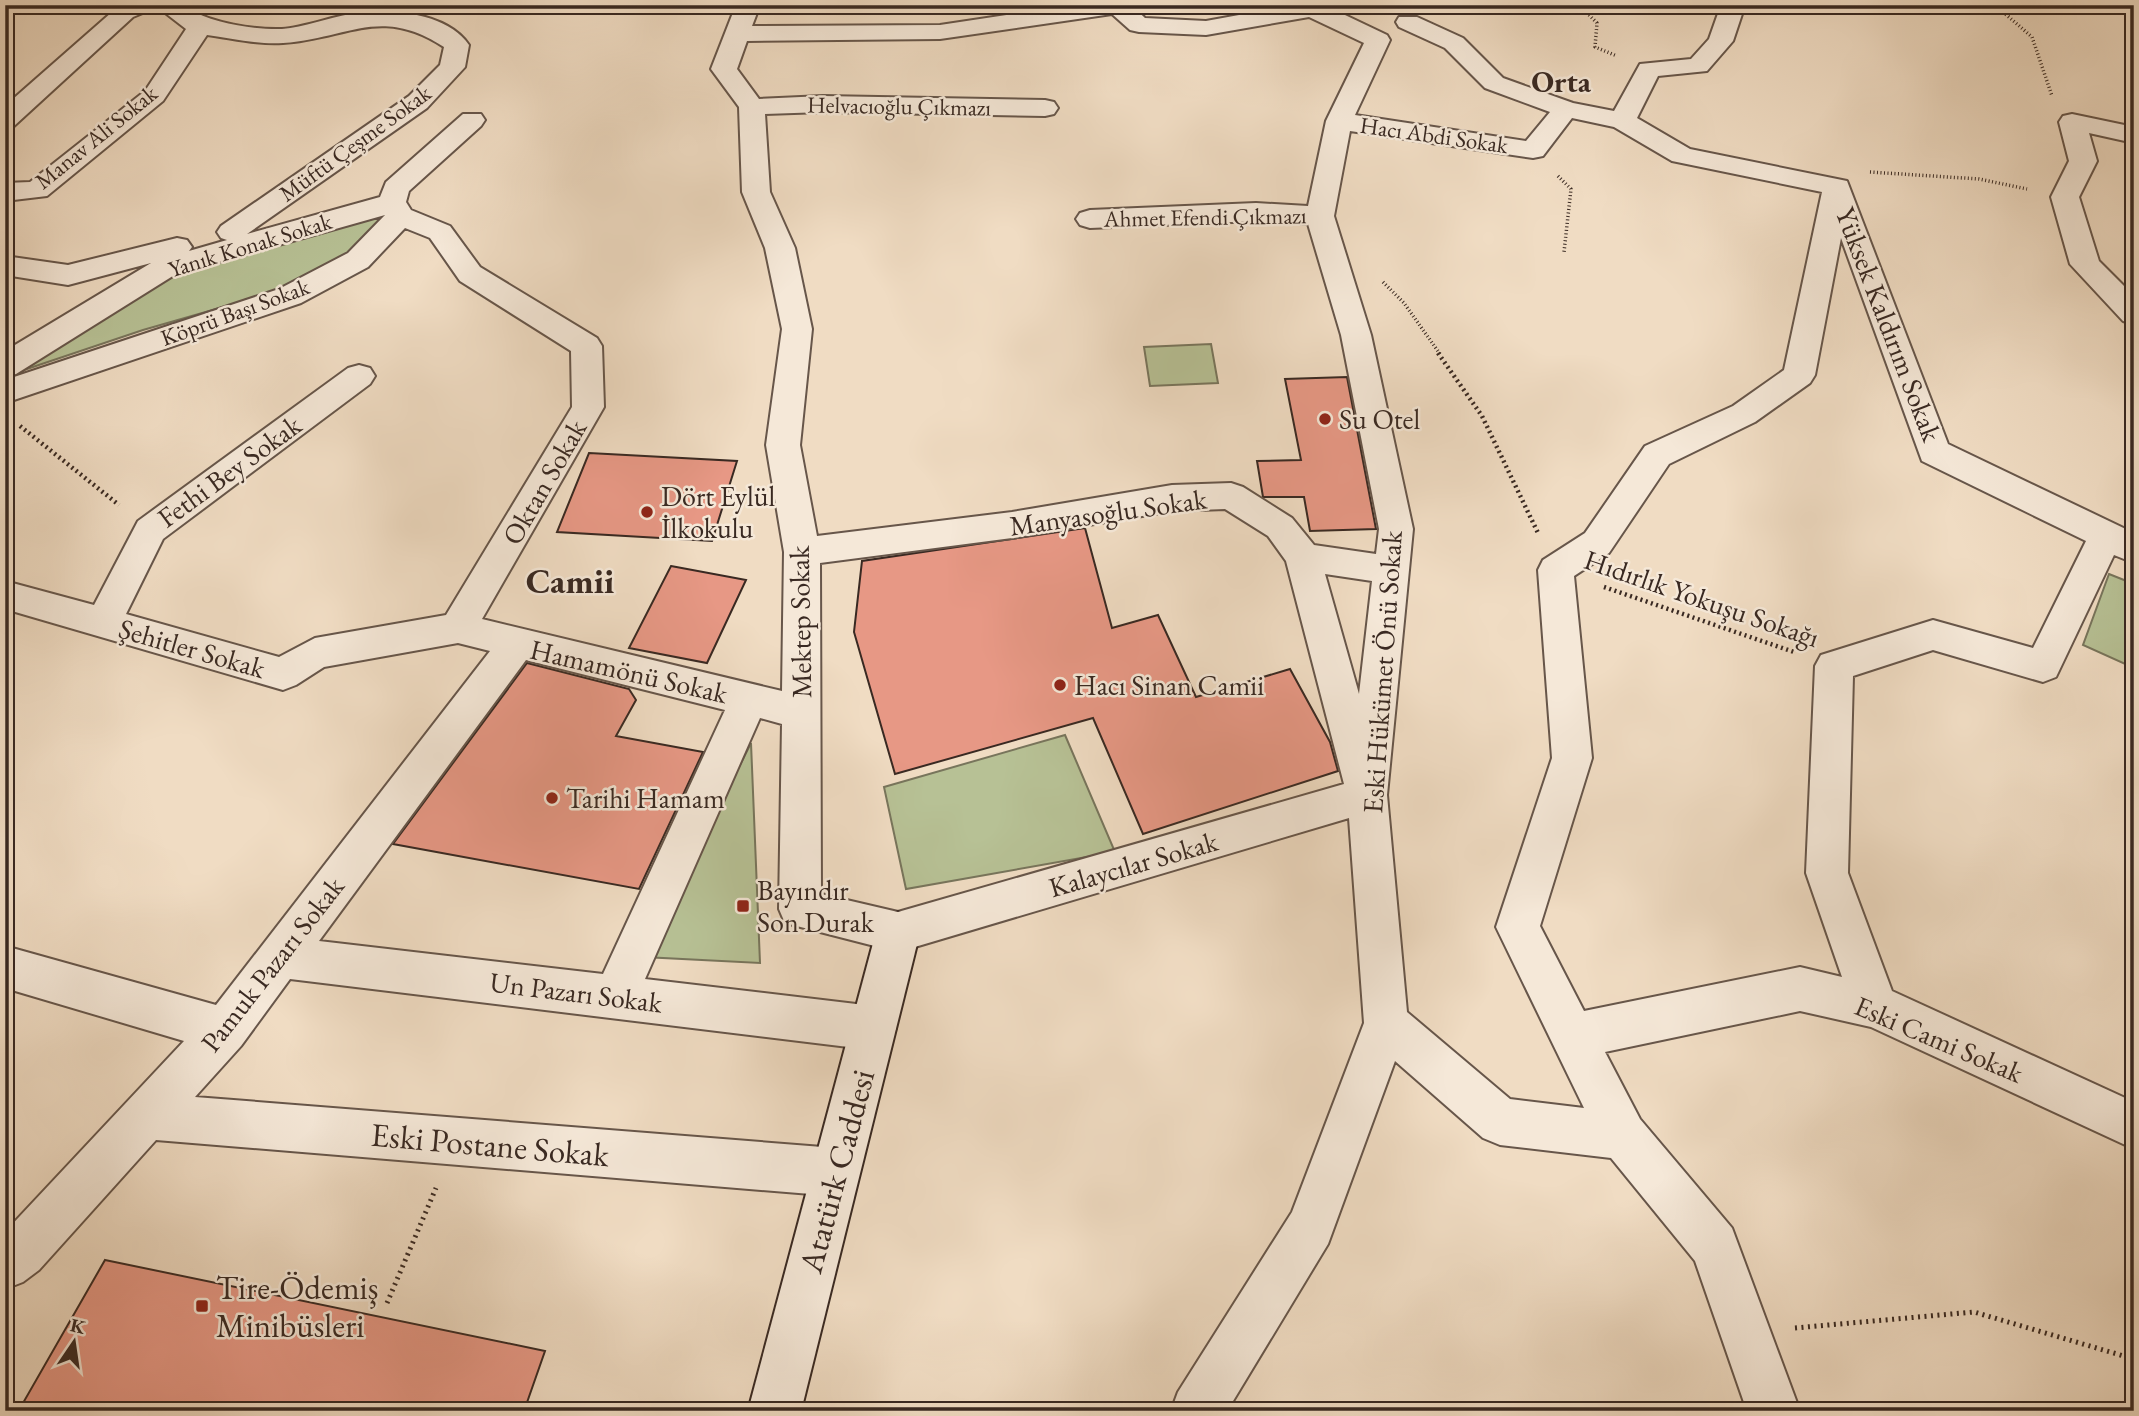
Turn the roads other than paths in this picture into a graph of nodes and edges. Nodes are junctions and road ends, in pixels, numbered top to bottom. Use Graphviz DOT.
graph roads {
  1 [pos="142,5"];
  2 [pos="178,5"];
  3 [pos="1436,5"];
  4 [pos="1733,5"];
  5 [pos="1312,7"];
  6 [pos="742,20"];
  7 [pos="1408,22"];
  8 [pos="200,27"];
  9 [pos="1378,40"];
  10 [pos="752,107"];
  11 [pos="1045,108"];
  12 [pos="1566,109"];
  13 [pos="5,120"];
  14 [pos="472,120"];
  15 [pos="1339,121"];
  16 [pos="1622,121"];
  17 [pos="2134,135"];
  18 [pos="1837,187"];
  19 [pos="5,192"];
  20 [pos="396,202"];
  21 [pos="1320,216"];
  22 [pos="1090,219"];
  23 [pos="231,232"];
  24 [pos="5,265"];
  25 [pos="2134,314"];
  26 [pos="5,366"];
  27 [pos="359,376"];
  28 [pos="5,392"];
  29 [pos="2120,542"];
  30 [pos="802,552"];
  31 [pos="1303,557"];
  32 [pos="1392,570"];
  33 [pos="5,595"];
  34 [pos="103,623"];
  35 [pos="458,628"];
  36 [pos="517,645"];
  37 [pos="749,700"];
  38 [pos="801,712"];
  39 [pos="1367,795"];
  40 [pos="898,932"];
  41 [pos="280,957"];
  42 [pos="5,967"];
  43 [pos="615,997"];
  44 [pos="1875,1006"];
  45 [pos="1386,1023"];
  46 [pos="873,1028"];
  47 [pos="225,1030"];
  48 [pos="1573,1036"];
  49 [pos="146,1116"];
  50 [pos="2134,1126"];
  51 [pos="1623,1136"];
  52 [pos="835,1172"];
  53 [pos="5,1264"];
  54 [pos="774,1411"];
  55 [pos="1197,1411"];
  56 [pos="1774,1411"];
  1 -- 13 [label="street"];
  2 -- 8 [label="street"];
  3 -- 7 [label="street"];
  4 -- 16 [label="street"];
  5 -- 6 [label="street"];
  5 -- 9 [label="street"];
  6 -- 10 [label="street"];
  7 -- 9 [label="street"];
  7 -- 12 [label="street"];
  8 -- 19 [label="street, Manav Ali Sokak"];
  8 -- 23 [label="street, Müftü Çeşme Sokak"];
  9 -- 15 [label="street, Eski Hükümet Önü Sokak"];
  10 -- 11 [label="street, Helvacıoğlu Çıkmazı"];
  10 -- 30 [label="street, Mektep Sokak"];
  12 -- 15 [label="street, Hacı Abdi Sokak"];
  12 -- 16 [label="street"];
  14 -- 20 [label="street, Köprü Başı Sokak"];
  15 -- 21 [label="street, Eski Hükümet Önü Sokak"];
  16 -- 18 [label="street"];
  17 -- 25 [label="street"];
  18 -- 29 [label="street, Yüksek Kaldırım Sokak"];
  18 -- 48 [label="street"];
  20 -- 23 [label="street"];
  20 -- 26 [label="street, Yanık Konak Sokak"];
  20 -- 28 [label="street, Köprü Başı Sokak"];
  20 -- 35 [label="street, Oktan Sokak"];
  21 -- 22 [label="street, Ahmet Efendi Çıkmazı"];
  21 -- 32 [label="street, Eski Hükümet Önü Sokak"];
  23 -- 24 [label="street"];
  27 -- 34 [label="street, Fethi Bey Sokak"];
  29 -- 44 [label="street"];
  30 -- 31 [label="street, Manyasoğlu Sokak"];
  30 -- 38 [label="street, Mektep Sokak"];
  31 -- 32 [label="street"];
  31 -- 39 [label="street"];
  32 -- 39 [label="street, Eski Hükümet Önü Sokak"];
  33 -- 34 [label="street, Şehitler Sokak"];
  34 -- 35 [label="street, Şehitler Sokak"];
  35 -- 36 [label="street, Hamamönü Sokak"];
  36 -- 37 [label="street, Hamamönü Sokak"];
  36 -- 41 [label="street, Pamuk Pazarı Sokak"];
  37 -- 38 [label="street, Hamamönü Sokak"];
  37 -- 43 [label="street"];
  38 -- 40 [label="street, Mektep Sokak"];
  39 -- 40 [label="street, Kalaycılar Sokak"];
  39 -- 45 [label="street, Eski Hükümet Önü Sokak"];
  40 -- 46 [label="street, Atatürk Caddesi"];
  41 -- 43 [label="street, Un Pazarı Sokak"];
  41 -- 47 [label="street, Pamuk Pazarı Sokak"];
  42 -- 47 [label="street"];
  43 -- 46 [label="street, Un Pazarı Sokak"];
  44 -- 48 [label="street, Eski Cami Sokak"];
  44 -- 50 [label="street, Eski Cami Sokak"];
  45 -- 51 [label="street"];
  45 -- 55 [label="street"];
  46 -- 52 [label="street, Atatürk Caddesi"];
  47 -- 49 [label="street, Pamuk Pazarı Sokak"];
  48 -- 51 [label="street"];
  49 -- 52 [label="street, Eski Postane Sokak"];
  49 -- 53 [label="street, Pamuk Pazarı Sokak"];
  51 -- 56 [label="street"];
  52 -- 54 [label="street, Atatürk Caddesi"];
}
